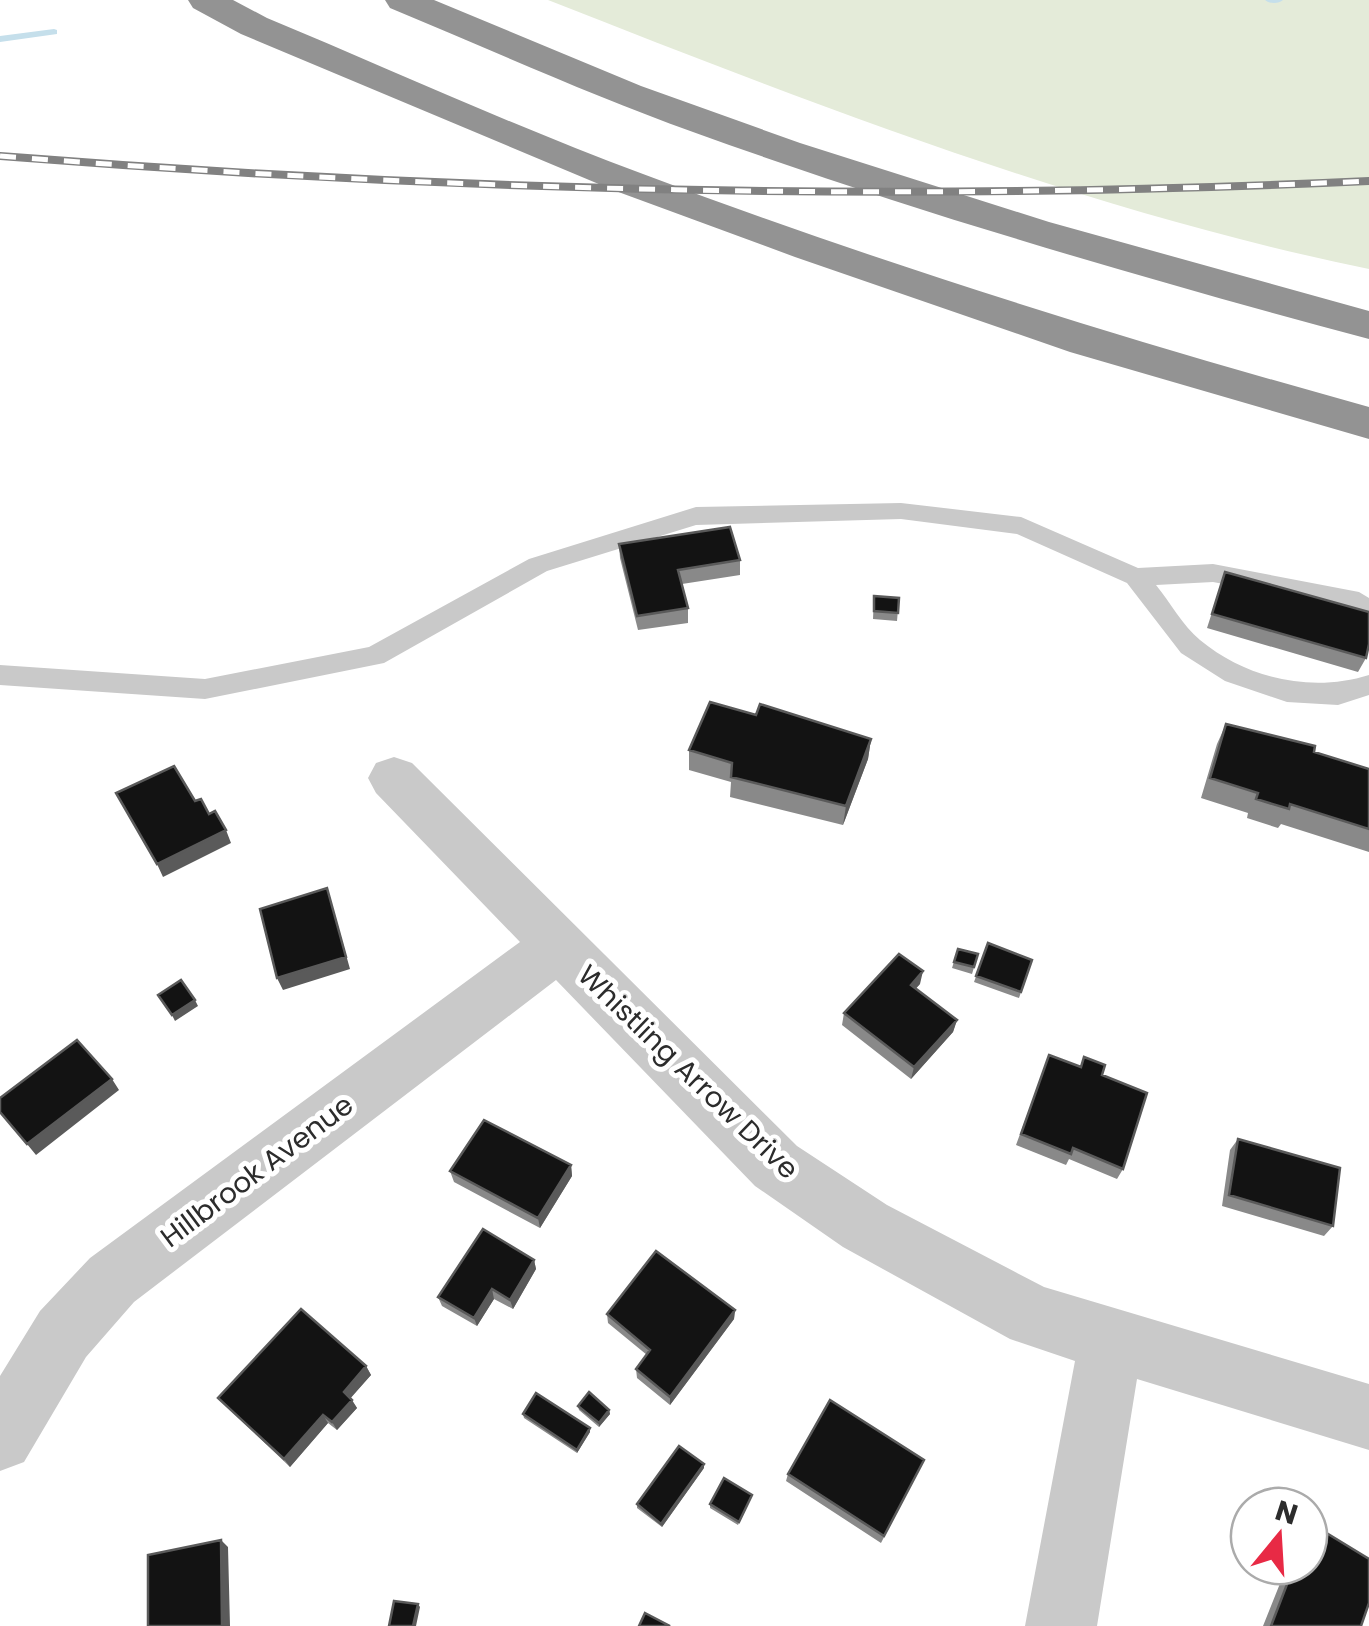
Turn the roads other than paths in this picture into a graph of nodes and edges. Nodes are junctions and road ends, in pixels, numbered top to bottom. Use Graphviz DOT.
graph roads {
  1 [pos="206,0"];
  2 [pos="403,0"];
  3 [pos="1369,325"];
  4 [pos="1369,423"];
  5 [pos="1136,577"];
  6 [pos="1369,610"];
  7 [pos="0,675"];
  8 [pos="1369,685"];
  9 [pos="394,778"];
  10 [pos="559,945"];
  11 [pos="1111,1338"];
  12 [pos="1369,1417"];
  13 [pos="0,1438"];
  14 [pos="1060,1626"];
  1 -- 4 [label="highway"];
  2 -- 3 [label="highway"];
  5 -- 6 [label="lane"];
  5 -- 7 [label="lane"];
  5 -- 8 [label="lane"];
  9 -- 10 [label="street, Whistling Arrow Drive"];
  10 -- 11 [label="street, Whistling Arrow Drive"];
  10 -- 13 [label="street, Hillbrook Avenue"];
  11 -- 12 [label="street, Whistling Arrow Drive"];
  11 -- 14 [label="street"];
}
